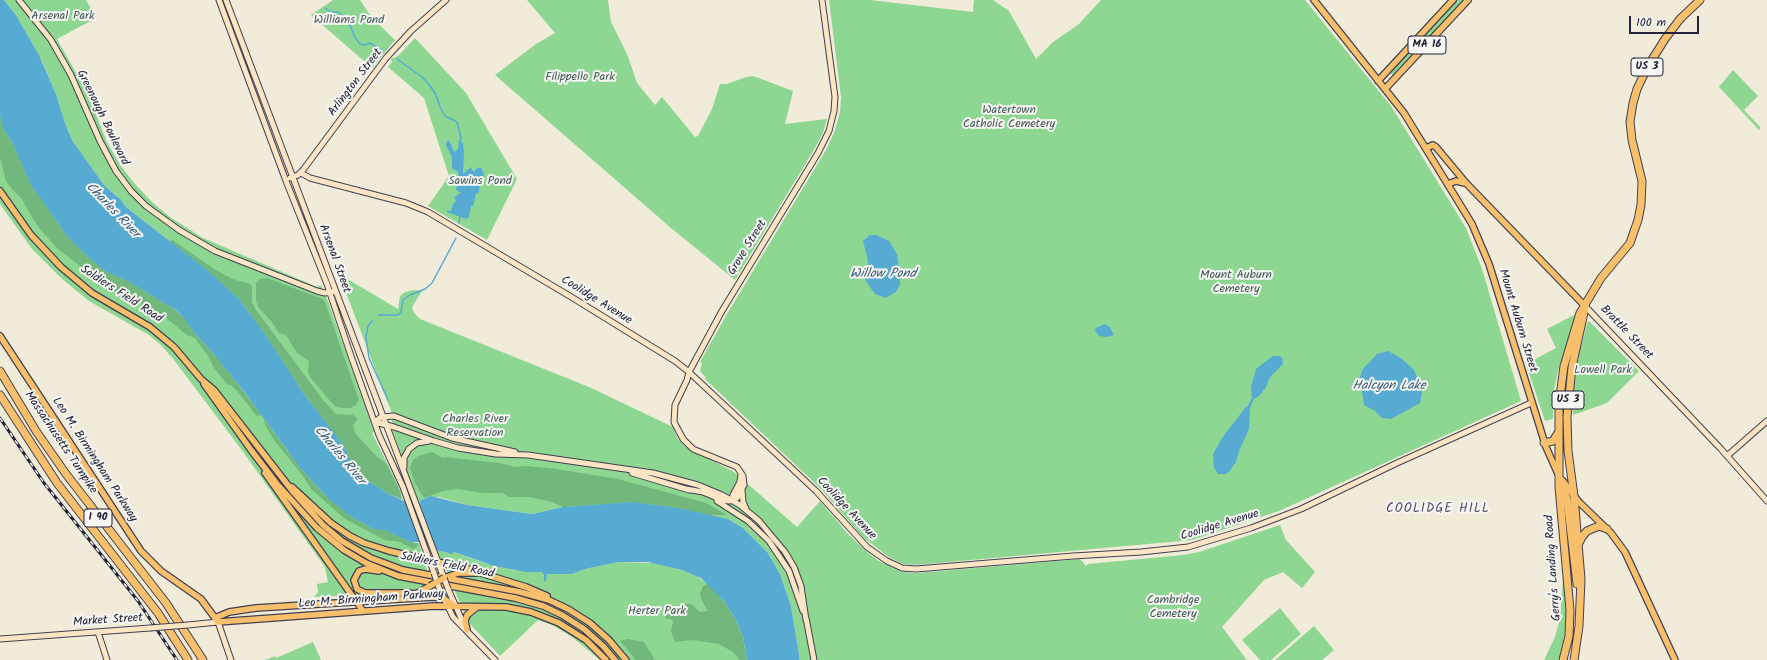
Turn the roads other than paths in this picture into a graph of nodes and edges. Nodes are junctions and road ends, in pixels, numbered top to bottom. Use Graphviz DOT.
graph roads {
  1 [pos="19,0"];
  2 [pos="219,0"];
  3 [pos="226,0"];
  4 [pos="446,0"];
  5 [pos="822,0"];
  6 [pos="1314,0"];
  7 [pos="1453,0"];
  8 [pos="1468,0"];
  9 [pos="1700,0"];
  10 [pos="1378,81"];
  11 [pos="1385,89"];
  12 [pos="1426,148"];
  13 [pos="301,173"];
  14 [pos="293,177"];
  15 [pos="286,180"];
  16 [pos="1466,183"];
  17 [pos="1448,184"];
  18 [pos="0,191"];
  19 [pos="333,292"];
  20 [pos="1585,306"];
  21 [pos="0,336"];
  22 [pos="0,372"];
  23 [pos="689,372"];
  24 [pos="201,379"];
  25 [pos="0,396"];
  26 [pos="1531,403"];
  27 [pos="382,416"];
  28 [pos="1767,421"];
  29 [pos="375,422"];
  30 [pos="385,425"];
  31 [pos="1558,433"];
  32 [pos="434,441"];
  33 [pos="1544,443"];
  34 [pos="528,456"];
  35 [pos="1728,456"];
  36 [pos="256,457"];
  37 [pos="272,467"];
  38 [pos="619,469"];
  39 [pos="740,470"];
  40 [pos="1559,474"];
  41 [pos="406,478"];
  42 [pos="736,488"];
  43 [pos="743,488"];
  44 [pos="686,489"];
  45 [pos="718,493"];
  46 [pos="1574,496"];
  47 [pos="732,501"];
  48 [pos="1767,501"];
  49 [pos="748,512"];
  50 [pos="753,525"];
  51 [pos="1606,529"];
  52 [pos="1578,547"];
  53 [pos="428,559"];
  54 [pos="437,561"];
  55 [pos="390,573"];
  56 [pos="445,576"];
  57 [pos="490,576"];
  58 [pos="437,582"];
  59 [pos="417,594"];
  60 [pos="433,597"];
  61 [pos="410,598"];
  62 [pos="444,598"];
  63 [pos="355,601"];
  64 [pos="561,605"];
  65 [pos="447,606"];
  66 [pos="455,606"];
  67 [pos="480,606"];
  68 [pos="363,611"];
  69 [pos="217,620"];
  70 [pos="806,620"];
  71 [pos="1580,622"];
  72 [pos="467,630"];
  73 [pos="98,632"];
  74 [pos="0,639"];
  75 [pos="107,660"];
  76 [pos="188,660"];
  77 [pos="202,660"];
  78 [pos="231,660"];
  79 [pos="495,660"];
  80 [pos="606,660"];
  81 [pos="615,660"];
  82 [pos="626,660"];
  83 [pos="814,660"];
  84 [pos="1563,660"];
  85 [pos="1574,660"];
  86 [pos="1674,660"];
  1 -- 19 [label="street, Greenough Boulevard"];
  2 -- 15 [label="street, Arsenal Street"];
  3 -- 14 [label="street, Arsenal Street"];
  4 -- 13 [label="street, Arlington Street"];
  5 -- 23 [label="street, Grove Street"];
  6 -- 10 [label="main road, Mount Auburn Street"];
  7 -- 10 [label="main road, MA 16"];
  8 -- 11 [label="main road, MA 16"];
  9 -- 20 [label="highway, US 3"];
  10 -- 11 [label="main road, Mount Auburn Street"];
  11 -- 12 [label="main road, Mount Auburn Street"];
  12 -- 16 [label="main road, Brattle Street"];
  12 -- 17 [label="main road, Mount Auburn Street"];
  13 -- 14 [label="street, Arlington Street"];
  13 -- 23 [label="street, Coolidge Avenue"];
  14 -- 15 [label="street, Arlington Street"];
  14 -- 19 [label="street, Arsenal Street"];
  15 -- 19 [label="street, Arsenal Street"];
  16 -- 17 [label="main road"];
  16 -- 20 [label="main road, Brattle Street"];
  17 -- 26 [label="main road, Mount Auburn Street"];
  18 -- 24 [label="main road, Soldiers Field Road"];
  19 -- 27 [label="street, Arsenal Street"];
  19 -- 29 [label="street, Arsenal Street"];
  20 -- 31 [label="highway, US 3"];
  20 -- 35 [label="street, Brattle Street"];
  20 -- 46 [label="highway, US 3"];
  21 -- 69 [label="main road, Leo M. Birmingham Parkway"];
  22 -- 77 [label="highway, Massachusetts Turnpike / I 90"];
  23 -- 26 [label="street, Coolidge Avenue"];
  23 -- 39 [label="street, Grove Street"];
  24 -- 36 [label="main road, Soldiers Field Road"];
  24 -- 37 [label="main road, Soldiers Field Road"];
  25 -- 76 [label="highway, Massachusetts Turnpike / I 90"];
  26 -- 33 [label="main road, Mount Auburn Street"];
  27 -- 29 [label="street"];
  27 -- 30 [label="street, Arsenal Street"];
  27 -- 34 [label="street"];
  28 -- 35 [label="street"];
  29 -- 30 [label="street"];
  29 -- 53 [label="street, Arsenal Street"];
  30 -- 32 [label="street"];
  30 -- 41 [label="street, Arsenal Street"];
  31 -- 33 [label="highway"];
  31 -- 40 [label="highway, US 3"];
  32 -- 34 [label="street"];
  32 -- 41 [label="street"];
  33 -- 40 [label="main road, Mount Auburn Street"];
  34 -- 38 [label="street"];
  35 -- 48 [label="street, Brattle Street"];
  36 -- 55 [label="main road, Soldiers Field Road"];
  36 -- 63 [label="main road"];
  37 -- 53 [label="main road"];
  37 -- 64 [label="main road, Soldiers Field Road"];
  38 -- 44 [label="street"];
  38 -- 45 [label="street"];
  39 -- 42 [label="street"];
  39 -- 43 [label="street"];
  40 -- 46 [label="main road, Mount Auburn Street"];
  40 -- 71 [label="highway"];
  40 -- 84 [label="highway, Gerry's Landing Road / US 3"];
  41 -- 54 [label="street, Arsenal Street"];
  42 -- 45 [label="street"];
  42 -- 47 [label="street"];
  43 -- 47 [label="street"];
  43 -- 49 [label="street"];
  44 -- 47 [label="street"];
  44 -- 50 [label="street"];
  45 -- 47 [label="street"];
  46 -- 51 [label="main road, Mount Auburn Street"];
  46 -- 52 [label="highway, Gerry's Landing Road / US 3"];
  47 -- 49 [label="street"];
  47 -- 50 [label="street"];
  49 -- 70 [label="street"];
  50 -- 70 [label="street"];
  51 -- 52 [label="highway"];
  51 -- 86 [label="main road, Mount Auburn Street"];
  52 -- 71 [label="highway, Gerry's Landing Road / US 3"];
  53 -- 54 [label="main road"];
  53 -- 58 [label="street, Arsenal Street, bridge"];
  54 -- 56 [label="street, Arsenal Street"];
  54 -- 57 [label="main road"];
  55 -- 59 [label="main road"];
  55 -- 81 [label="main road, Soldiers Field Road"];
  56 -- 57 [label="main road"];
  56 -- 58 [label="main road, bridge"];
  56 -- 66 [label="street, Arsenal Street, bridge"];
  57 -- 64 [label="main road"];
  58 -- 59 [label="main road, bridge"];
  58 -- 62 [label="street, Arsenal Street, bridge"];
  59 -- 60 [label="main road"];
  59 -- 61 [label="main road"];
  60 -- 61 [label="main road, Leo M. Birmingham Parkway"];
  60 -- 62 [label="main road, Leo M. Birmingham Parkway"];
  61 -- 63 [label="main road, Leo M. Birmingham Parkway"];
  62 -- 65 [label="street, Arsenal Street"];
  62 -- 66 [label="main road, Leo M. Birmingham Parkway"];
  63 -- 68 [label="main road"];
  63 -- 69 [label="main road, Leo M. Birmingham Parkway"];
  64 -- 82 [label="main road, Soldiers Field Road"];
  65 -- 66 [label="main road, Leo M. Birmingham Parkway"];
  65 -- 68 [label="main road, Leo M. Birmingham Parkway"];
  65 -- 72 [label="street, Arsenal Street"];
  66 -- 67 [label="main road"];
  66 -- 72 [label="street, Arsenal Street"];
  67 -- 72 [label="main road"];
  67 -- 80 [label="main road"];
  68 -- 69 [label="main road, Leo M. Birmingham Parkway"];
  69 -- 73 [label="street, Market Street, bridge"];
  69 -- 78 [label="street"];
  70 -- 83 [label="street"];
  71 -- 85 [label="highway, Gerry's Landing Road / US 3"];
  72 -- 79 [label="street"];
  73 -- 74 [label="street, Market Street"];
  73 -- 75 [label="street"];
}
